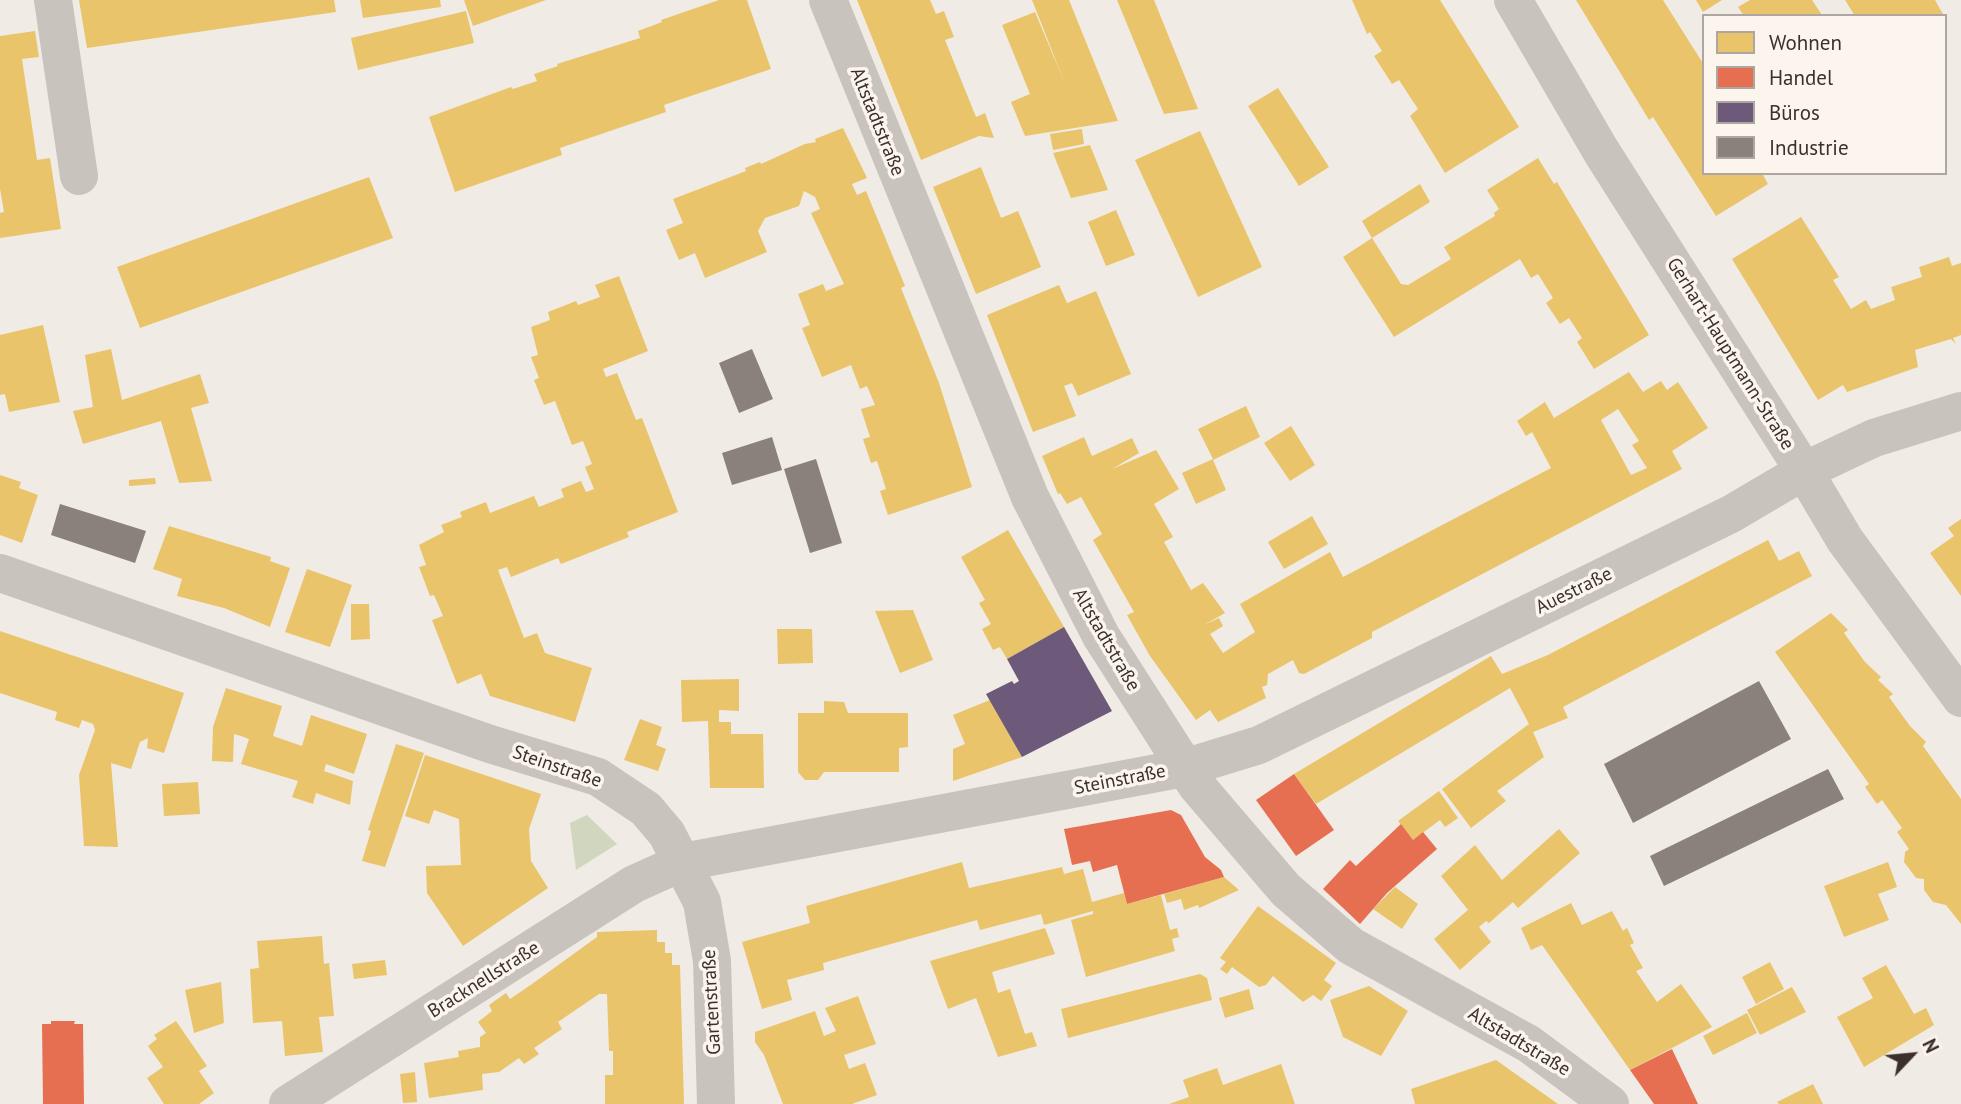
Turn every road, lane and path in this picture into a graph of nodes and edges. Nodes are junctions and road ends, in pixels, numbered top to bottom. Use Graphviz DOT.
graph roads {
  1 [pos="53,0"];
  2 [pos="828,0"];
  3 [pos="1513,0"];
  4 [pos="79,176"];
  5 [pos="1961,411"];
  6 [pos="1804,471"];
  7 [pos="0,573"];
  8 [pos="1961,698"];
  9 [pos="1184,768"];
  10 [pos="683,862"];
  11 [pos="288,1104"];
  12 [pos="716,1104"];
  13 [pos="1610,1104"];
  1 -- 4 [label="street"];
  2 -- 9 [label="street, Altstadtstraße"];
  3 -- 6 [label="street, Gerhart-Hauptmann-Straße"];
  5 -- 6 [label="street, Auestraße"];
  6 -- 8 [label="street, Gerhart-Hauptmann-Straße"];
  6 -- 9 [label="street, Auestraße"];
  7 -- 10 [label="street, Steinstraße"];
  9 -- 10 [label="street, Steinstraße"];
  9 -- 13 [label="street, Altstadtstraße"];
  10 -- 11 [label="street, Bracknellstraße"];
  10 -- 12 [label="street, Gartenstraße"];
}
